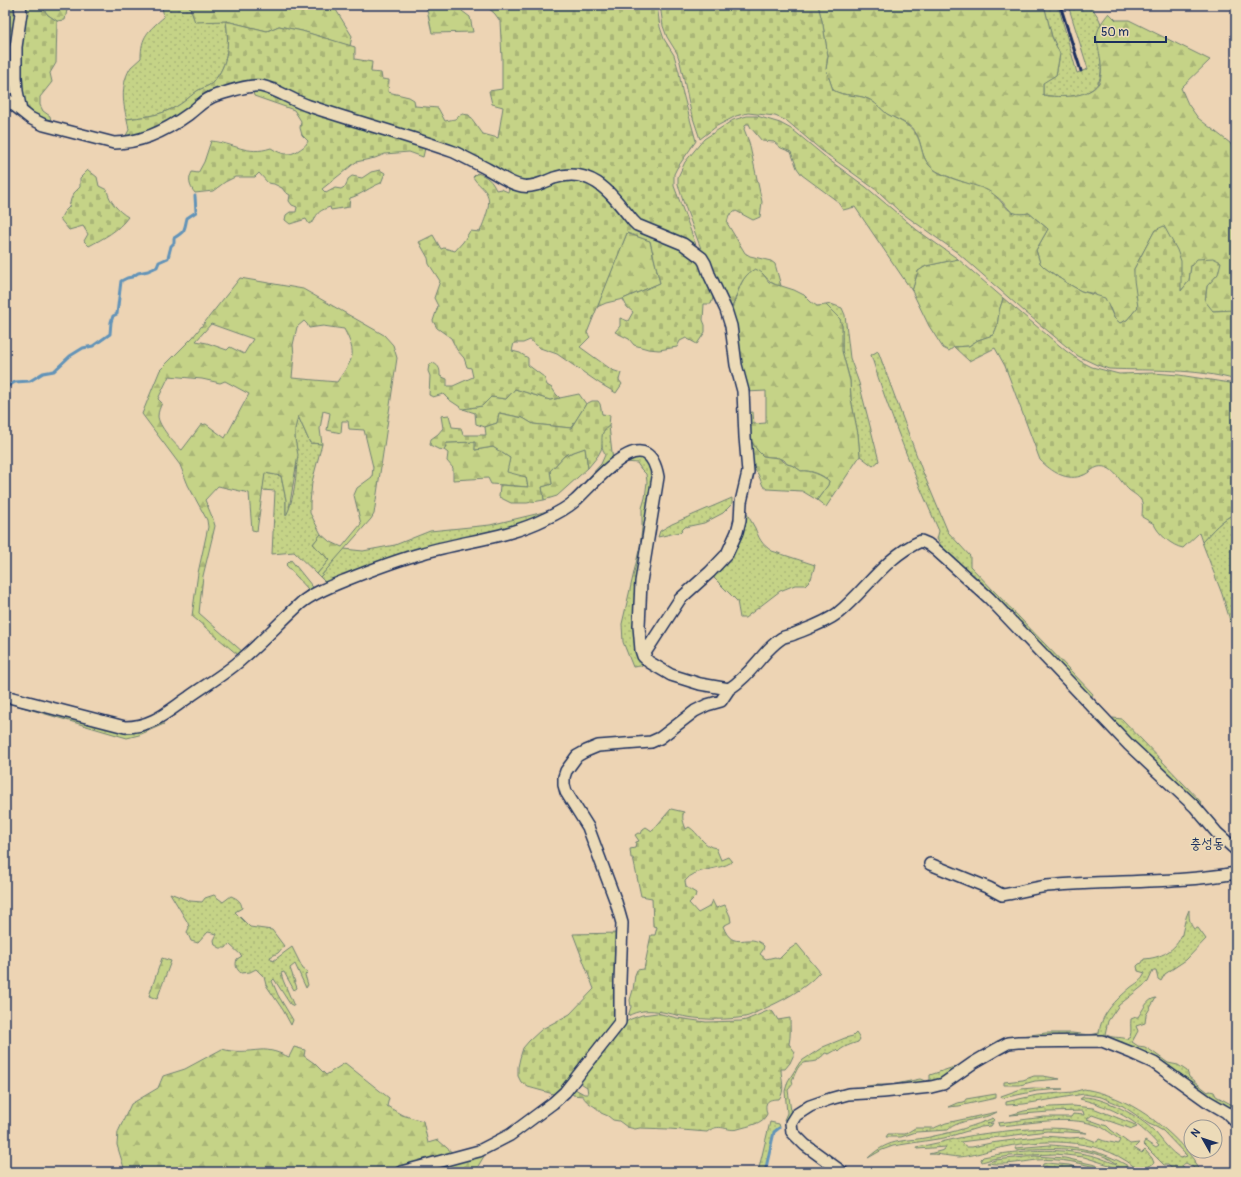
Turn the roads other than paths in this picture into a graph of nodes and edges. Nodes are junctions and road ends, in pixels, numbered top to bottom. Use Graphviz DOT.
graph roads {
  1 [pos="20,5"];
  2 [pos="5,98"];
  3 [pos="21,111"];
  4 [pos="643,656"];
  5 [pos="729,689"];
  6 [pos="5,696"];
  7 [pos="1236,850"];
  8 [pos="930,864"];
  9 [pos="1236,873"];
  10 [pos="1236,1122"];
  11 [pos="401,1172"];
  12 [pos="842,1172"];
  1 -- 3 [label="street"];
  2 -- 3 [label="street"];
  3 -- 4 [label="street"];
  4 -- 5 [label="street"];
  4 -- 6 [label="street"];
  5 -- 7 [label="street"];
  5 -- 11 [label="street"];
  8 -- 9 [label="street"];
  10 -- 12 [label="street"];
}
